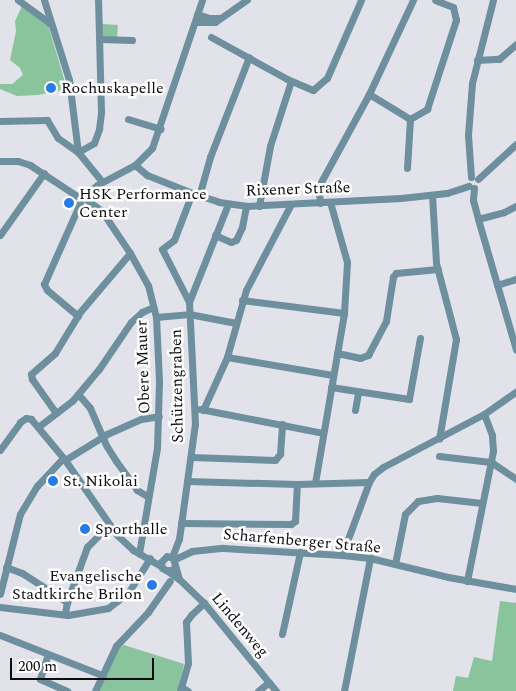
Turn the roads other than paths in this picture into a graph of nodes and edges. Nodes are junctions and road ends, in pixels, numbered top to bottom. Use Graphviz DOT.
graph roads {
  1 [pos="18,0"];
  2 [pos="44,0"];
  3 [pos="98,0"];
  4 [pos="202,0"];
  5 [pos="247,0"];
  6 [pos="361,0"];
  7 [pos="414,0"];
  8 [pos="435,0"];
  9 [pos="492,0"];
  10 [pos="196,18"];
  11 [pos="51,23"];
  12 [pos="211,36"];
  13 [pos="101,39"];
  14 [pos="132,40"];
  15 [pos="516,44"];
  16 [pos="248,57"];
  17 [pos="477,60"];
  18 [pos="291,81"];
  19 [pos="369,94"];
  20 [pos="128,119"];
  21 [pos="410,119"];
  22 [pos="0,121"];
  23 [pos="160,129"];
  24 [pos="516,144"];
  25 [pos="78,152"];
  26 [pos="0,161"];
  27 [pos="135,165"];
  28 [pos="407,168"];
  29 [pos="44,173"];
  30 [pos="475,178"];
  31 [pos="102,182"];
  32 [pos="472,187"];
  33 [pos="196,194"];
  34 [pos="432,195"];
  35 [pos="82,198"];
  36 [pos="330,202"];
  37 [pos="320,203"];
  38 [pos="228,204"];
  39 [pos="291,204"];
  40 [pos="246,206"];
  41 [pos="259,206"];
  42 [pos="516,206"];
  43 [pos="478,220"];
  44 [pos="0,235"];
  45 [pos="215,236"];
  46 [pos="130,253"];
  47 [pos="438,269"];
  48 [pos="516,279"];
  49 [pos="498,286"];
  50 [pos="242,300"];
  51 [pos="189,302"];
  52 [pos="153,307"];
  53 [pos="344,313"];
  54 [pos="189,314"];
  55 [pos="78,316"];
  56 [pos="156,317"];
  57 [pos="236,323"];
  58 [pos="420,338"];
  59 [pos="516,350"];
  60 [pos="337,353"];
  61 [pos="227,357"];
  62 [pos="332,375"];
  63 [pos="331,387"];
  64 [pos="516,392"];
  65 [pos="358,393"];
  66 [pos="78,394"];
  67 [pos="194,408"];
  68 [pos="203,410"];
  69 [pos="355,410"];
  70 [pos="56,413"];
  71 [pos="484,414"];
  72 [pos="159,416"];
  73 [pos="282,424"];
  74 [pos="38,427"];
  75 [pos="323,433"];
  76 [pos="103,436"];
  77 [pos="439,439"];
  78 [pos="0,450"];
  79 [pos="439,456"];
  80 [pos="191,457"];
  81 [pos="64,459"];
  82 [pos="491,462"];
  83 [pos="516,479"];
  84 [pos="187,481"];
  85 [pos="368,482"];
  86 [pos="315,483"];
  87 [pos="297,484"];
  88 [pos="147,496"];
  89 [pos="482,503"];
  90 [pos="181,522"];
  91 [pos="109,525"];
  92 [pos="300,552"];
  93 [pos="139,553"];
  94 [pos="342,555"];
  95 [pos="150,558"];
  96 [pos="370,558"];
  97 [pos="172,560"];
  98 [pos="395,564"];
  99 [pos="6,567"];
  100 [pos="164,568"];
  101 [pos="179,579"];
  102 [pos="170,581"];
  103 [pos="467,581"];
  104 [pos="516,589"];
  105 [pos="0,594"];
  106 [pos="67,602"];
  107 [pos="204,603"];
  108 [pos="0,607"];
  109 [pos="65,614"];
  110 [pos="282,634"];
  111 [pos="0,635"];
  112 [pos="48,654"];
  113 [pos="102,675"];
  114 [pos="269,682"];
  115 [pos="183,690"];
  116 [pos="67,691"];
  117 [pos="95,691"];
  118 [pos="258,691"];
  119 [pos="276,691"];
  120 [pos="344,691"];
  1 -- 11 [label="street"];
  2 -- 11 [label="street"];
  3 -- 13 [label="street"];
  4 -- 10 [label="street"];
  5 -- 10 [label="street"];
  6 -- 18 [label="street"];
  7 -- 19 [label="street"];
  8 -- 21 [label="street"];
  9 -- 17 [label="street"];
  10 -- 23 [label="street"];
  11 -- 25 [label="street"];
  12 -- 16 [label="street"];
  13 -- 14 [label="street"];
  13 -- 25 [label="street"];
  15 -- 17 [label="street"];
  16 -- 18 [label="street"];
  16 -- 33 [label="street"];
  17 -- 30 [label="street"];
  18 -- 41 [label="street"];
  19 -- 21 [label="street"];
  19 -- 37 [label="street"];
  20 -- 23 [label="street"];
  21 -- 28 [label="street"];
  22 -- 25 [label="street"];
  23 -- 27 [label="street"];
  24 -- 30 [label="street"];
  25 -- 31 [label="street"];
  26 -- 29 [label="street, Obere Mauer"];
  27 -- 31 [label="street"];
  27 -- 33 [label="street, Rixener Straße"];
  29 -- 35 [label="street, Obere Mauer"];
  29 -- 44 [label="street"];
  30 -- 32 [label="street"];
  31 -- 35 [label="street"];
  32 -- 34 [label="street, Rixener Straße"];
  32 -- 43 [label="street"];
  33 -- 38 [label="street, Rixener Straße"];
  33 -- 51 [label="street, Schützengraben"];
  34 -- 36 [label="street, Rixener Straße"];
  34 -- 47 [label="street"];
  35 -- 46 [label="street, Obere Mauer"];
  35 -- 55 [label="street"];
  36 -- 37 [label="street, Rixener Straße"];
  36 -- 53 [label="street"];
  37 -- 39 [label="street, Rixener Straße"];
  38 -- 40 [label="street, Rixener Straße"];
  38 -- 45 [label="street"];
  39 -- 41 [label="street, Rixener Straße"];
  39 -- 50 [label="street"];
  40 -- 41 [label="street, Rixener Straße"];
  40 -- 45 [label="street"];
  42 -- 43 [label="street"];
  43 -- 49 [label="street"];
  45 -- 51 [label="street"];
  46 -- 52 [label="street, Obere Mauer"];
  46 -- 55 [label="street"];
  47 -- 60 [label="street"];
  47 -- 77 [label="street"];
  48 -- 49 [label="street"];
  49 -- 59 [label="street"];
  50 -- 53 [label="street"];
  50 -- 57 [label="street"];
  51 -- 54 [label="street, Schützengraben"];
  52 -- 56 [label="street, Obere Mauer"];
  52 -- 66 [label="street"];
  53 -- 60 [label="street"];
  54 -- 56 [label="street"];
  54 -- 57 [label="street"];
  54 -- 67 [label="street, Schützengraben"];
  55 -- 70 [label="street"];
  56 -- 72 [label="street, Obere Mauer"];
  57 -- 61 [label="street"];
  58 -- 65 [label="street"];
  60 -- 62 [label="street"];
  61 -- 62 [label="street"];
  61 -- 68 [label="street"];
  62 -- 63 [label="street"];
  63 -- 65 [label="street"];
  63 -- 75 [label="street"];
  64 -- 71 [label="street"];
  65 -- 69 [label="street"];
  66 -- 70 [label="street"];
  66 -- 76 [label="street"];
  67 -- 68 [label="street"];
  67 -- 80 [label="street, Schützengraben"];
  68 -- 73 [label="street"];
  70 -- 74 [label="street"];
  71 -- 77 [label="street"];
  71 -- 82 [label="street"];
  72 -- 76 [label="street"];
  72 -- 88 [label="street, Obere Mauer"];
  73 -- 75 [label="street"];
  73 -- 80 [label="street"];
  74 -- 78 [label="street, Lindenweg"];
  74 -- 81 [label="street, Lindenweg"];
  75 -- 86 [label="street"];
  76 -- 81 [label="street"];
  76 -- 88 [label="street"];
  77 -- 85 [label="street"];
  79 -- 82 [label="street"];
  80 -- 84 [label="street, Schützengraben"];
  81 -- 91 [label="street, Lindenweg"];
  81 -- 99 [label="street"];
  82 -- 83 [label="street"];
  82 -- 89 [label="street"];
  84 -- 87 [label="street"];
  84 -- 90 [label="street, Schützengraben"];
  85 -- 86 [label="street"];
  85 -- 94 [label="street"];
  86 -- 87 [label="street"];
  87 -- 90 [label="street"];
  88 -- 93 [label="street, Obere Mauer"];
  89 -- 98 [label="street"];
  89 -- 103 [label="street"];
  90 -- 97 [label="street, Schützengraben"];
  91 -- 93 [label="street, Lindenweg"];
  91 -- 106 [label="street"];
  92 -- 94 [label="street, Scharfenberger Straße"];
  92 -- 97 [label="street, Scharfenberger Straße"];
  92 -- 110 [label="street"];
  93 -- 95 [label="street, Lindenweg"];
  94 -- 96 [label="street, Scharfenberger Straße"];
  95 -- 97 [label="street"];
  95 -- 100 [label="street, Lindenweg"];
  95 -- 109 [label="street"];
  96 -- 98 [label="street, Scharfenberger Straße"];
  96 -- 120 [label="street"];
  97 -- 100 [label="street, Schützengraben"];
  97 -- 100 [label="street"];
  97 -- 101 [label="street, Lindenweg"];
  98 -- 103 [label="street, Scharfenberger Straße"];
  99 -- 105 [label="street"];
  99 -- 106 [label="street"];
  100 -- 101 [label="street, Lindenweg"];
  101 -- 107 [label="street, Lindenweg"];
  102 -- 113 [label="street"];
  103 -- 104 [label="street, Scharfenberger Straße"];
  106 -- 109 [label="street"];
  107 -- 114 [label="street, Lindenweg"];
  107 -- 115 [label="street"];
  108 -- 109 [label="street"];
  111 -- 112 [label="street"];
  112 -- 113 [label="street"];
  112 -- 116 [label="street"];
  113 -- 117 [label="street"];
  114 -- 118 [label="street"];
  114 -- 119 [label="street, Lindenweg"];
}
